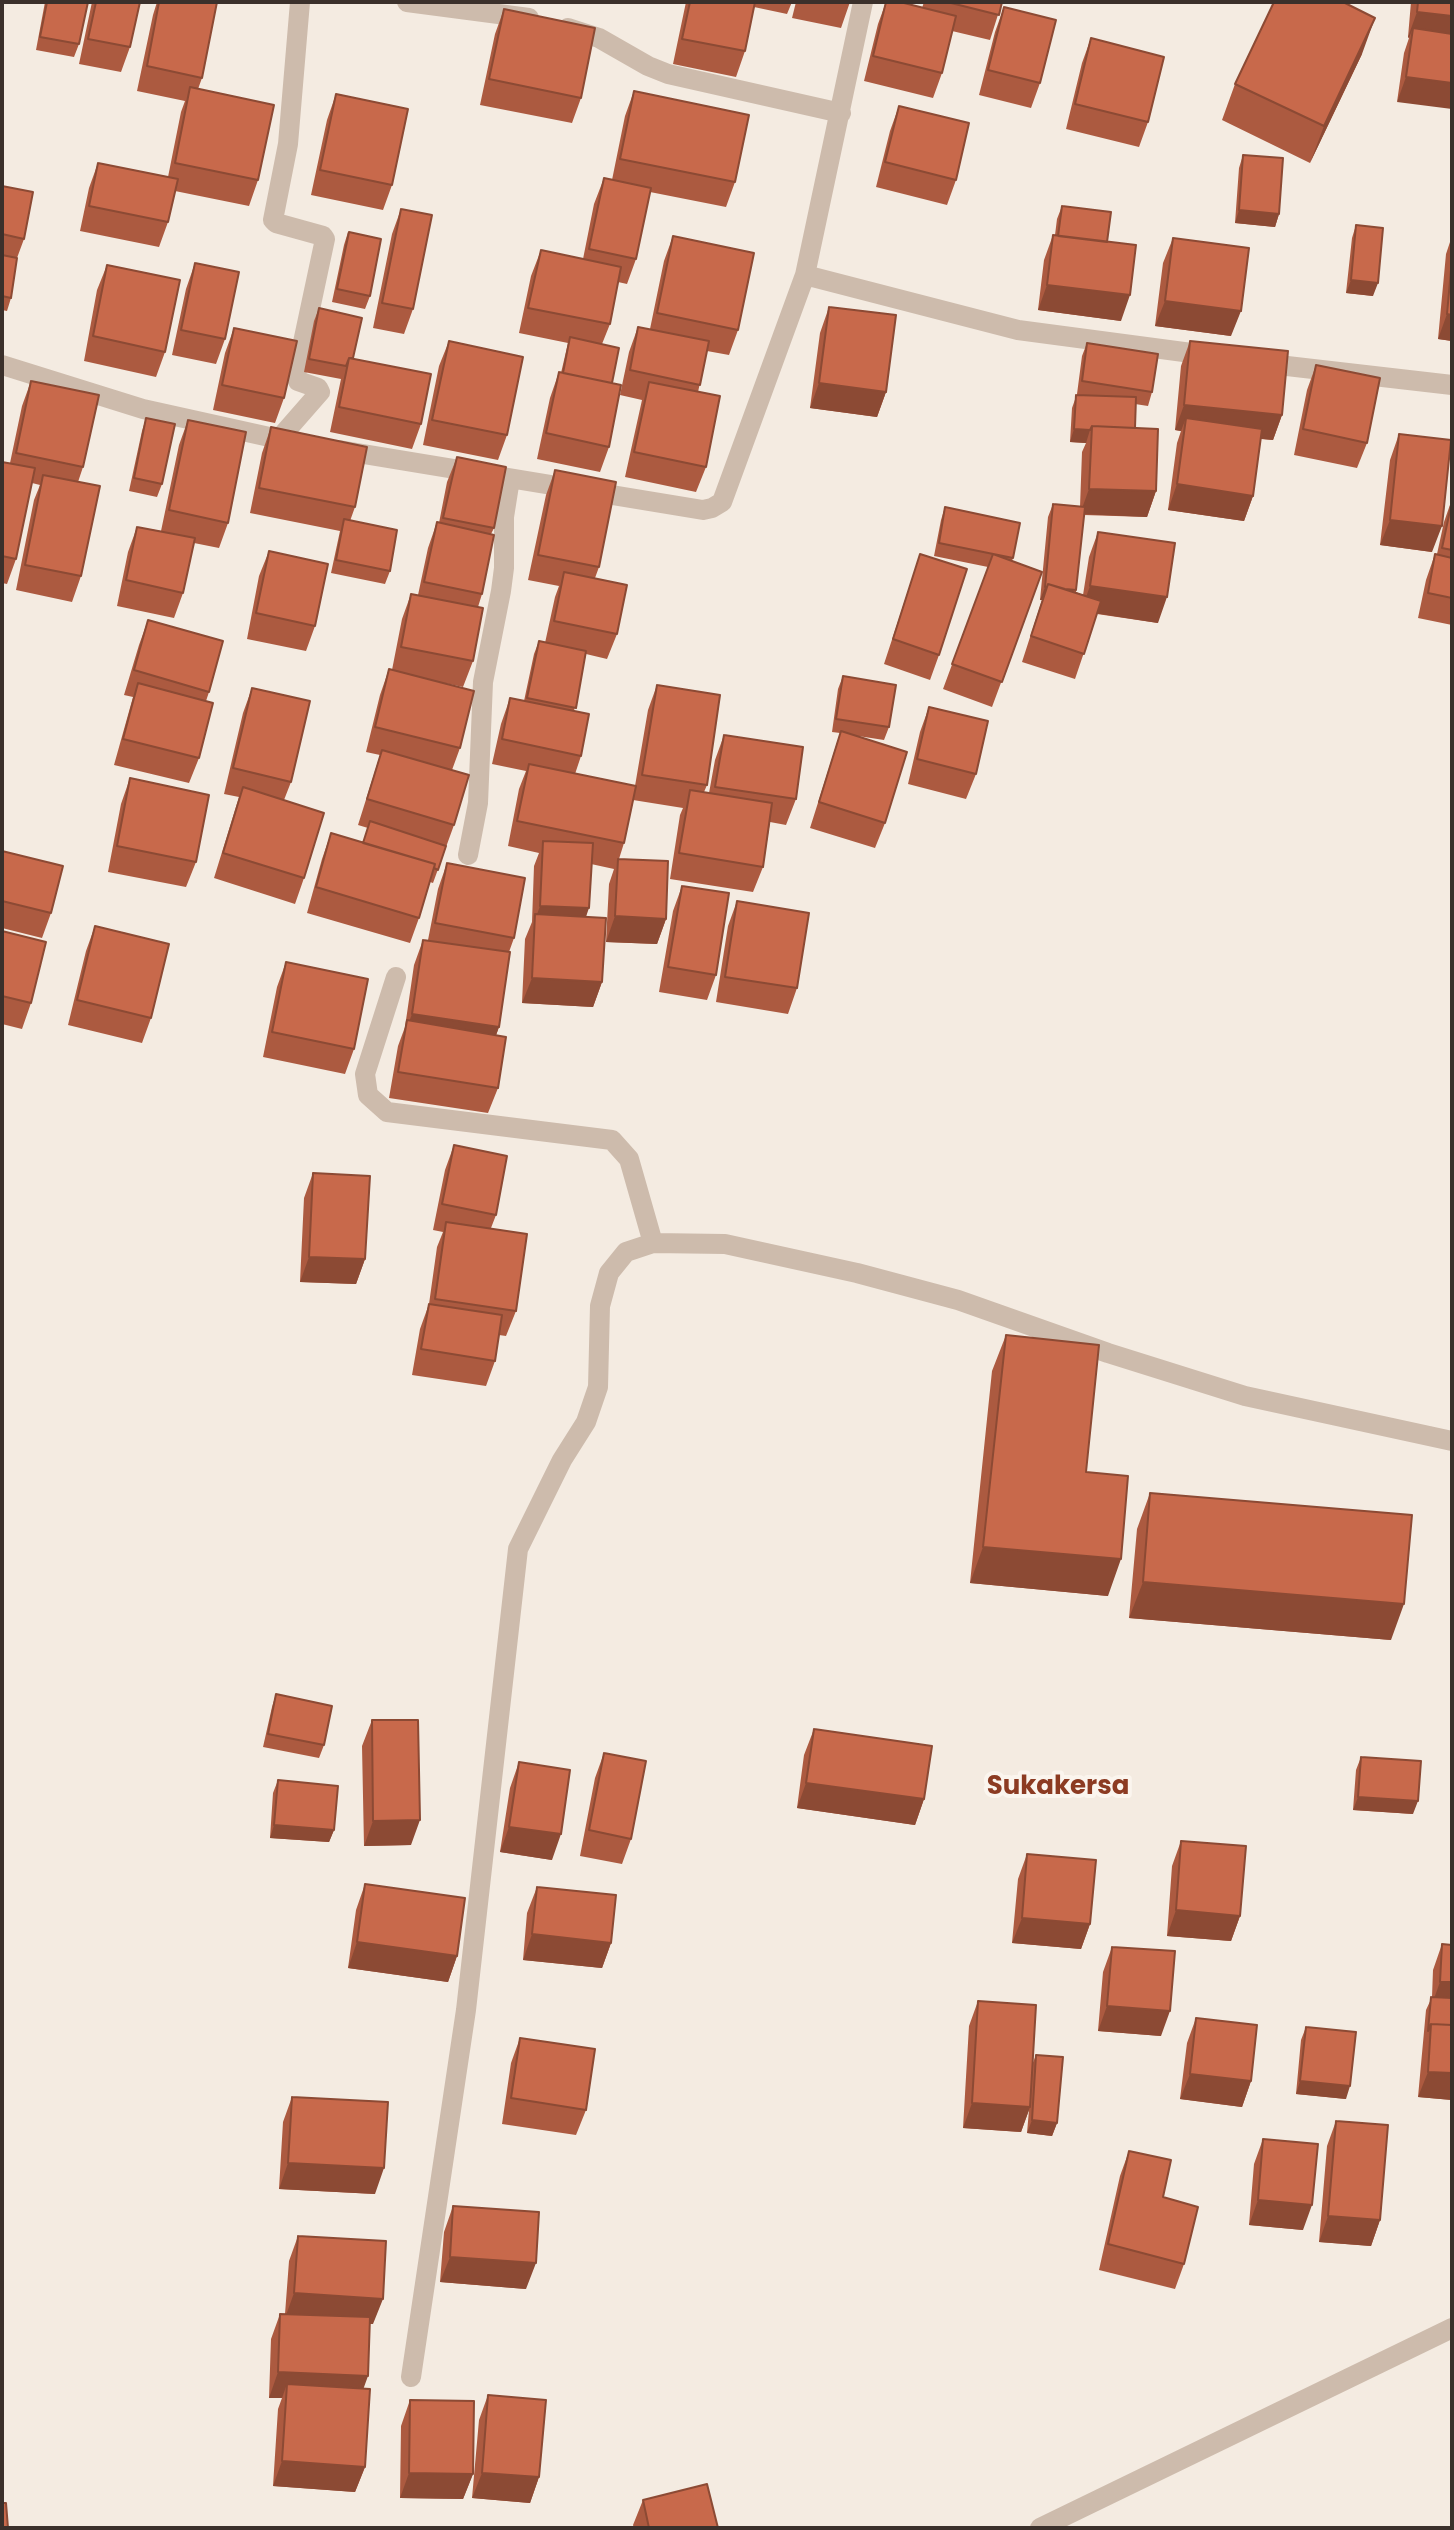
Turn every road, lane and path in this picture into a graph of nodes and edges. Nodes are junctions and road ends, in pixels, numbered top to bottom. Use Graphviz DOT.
graph roads {
  1 [pos="300,2"];
  2 [pos="407,2"];
  3 [pos="863,2"];
  4 [pos="841,113"];
  5 [pos="805,275"];
  6 [pos="2,365"];
  7 [pos="1452,385"];
  8 [pos="278,440"];
  9 [pos="510,479"];
  10 [pos="468,855"];
  11 [pos="396,977"];
  12 [pos="653,1243"];
  13 [pos="1452,1441"];
  14 [pos="1452,2328"];
  15 [pos="411,2377"];
  16 [pos="1040,2528"];
  1 -- 8 [label="street"];
  2 -- 4 [label="street"];
  3 -- 4 [label="street"];
  4 -- 5 [label="street"];
  5 -- 7 [label="street"];
  5 -- 9 [label="street"];
  6 -- 8 [label="street"];
  8 -- 9 [label="street"];
  9 -- 10 [label="street"];
  11 -- 12 [label="street"];
  12 -- 13 [label="street"];
  12 -- 15 [label="street"];
  14 -- 16 [label="street"];
}
